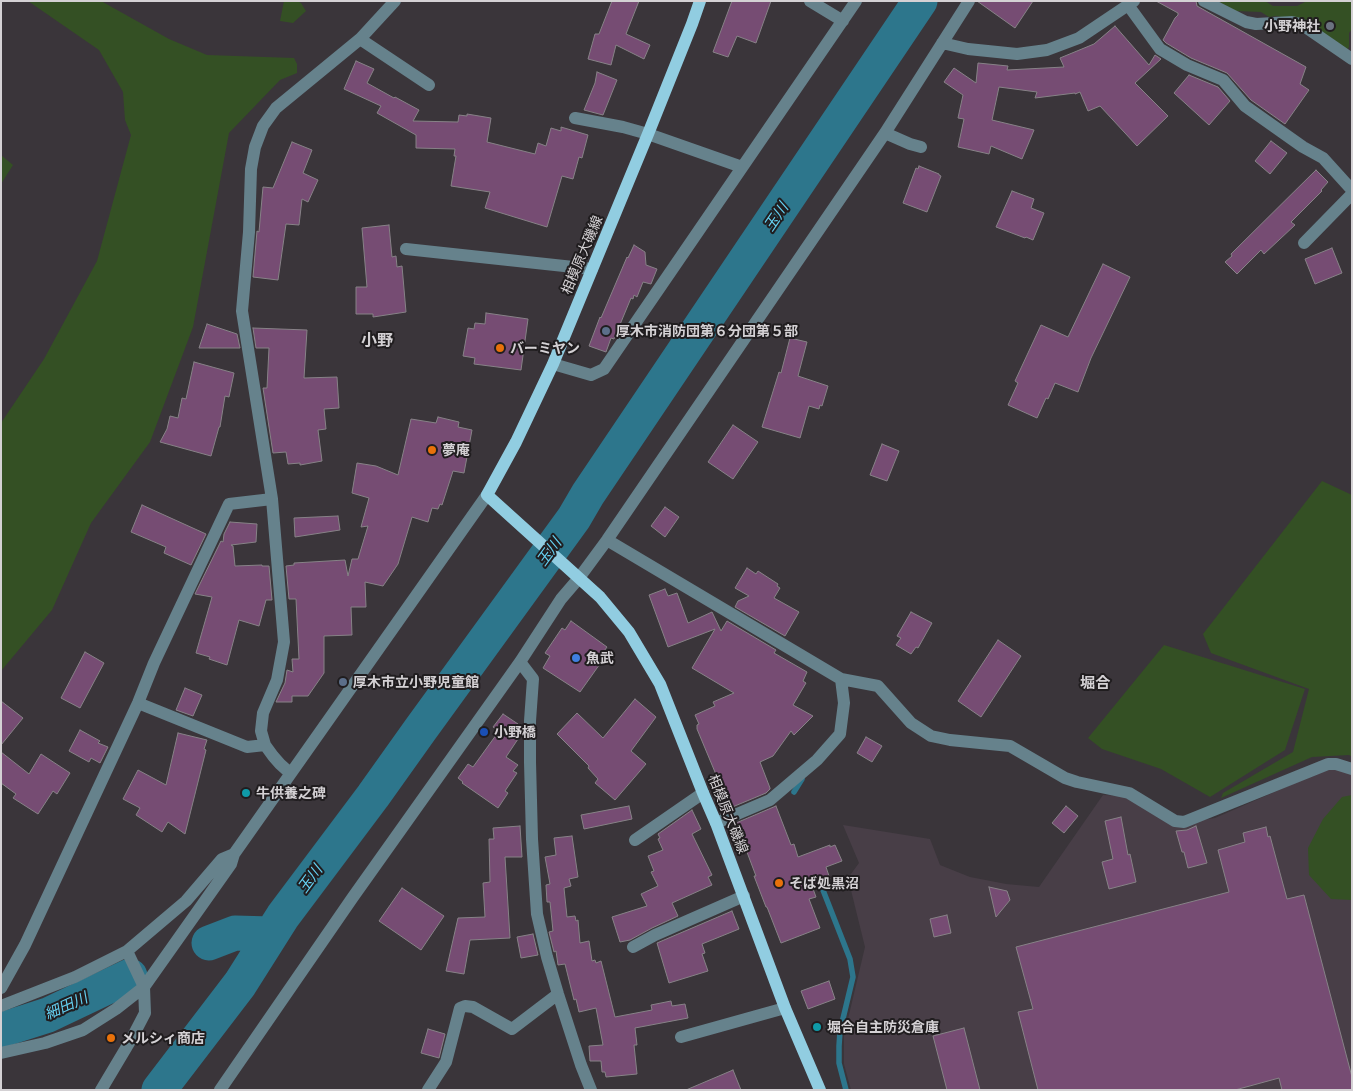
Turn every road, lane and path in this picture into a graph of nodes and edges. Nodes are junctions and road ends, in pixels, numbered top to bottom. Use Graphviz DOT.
graph roads {
  1 [pos="396,1"];
  2 [pos="700,1"];
  3 [pos="810,1"];
  4 [pos="856,1"];
  5 [pos="969,1"];
  6 [pos="1204,1"];
  7 [pos="1131,3"];
  8 [pos="843,21"];
  9 [pos="360,38"];
  10 [pos="942,42"];
  11 [pos="1352,59"];
  12 [pos="429,85"];
  13 [pos="575,118"];
  14 [pos="885,133"];
  15 [pos="648,134"];
  16 [pos="921,147"];
  17 [pos="742,167"];
  18 [pos="1352,190"];
  19 [pos="1352,194"];
  20 [pos="1304,243"];
  21 [pos="406,249"];
  22 [pos="592,269"];
  23 [pos="553,364"];
  24 [pos="487,495"];
  25 [pos="272,499"];
  26 [pos="607,540"];
  27 [pos="575,574"];
  28 [pos="520,662"];
  29 [pos="841,679"];
  30 [pos="138,703"];
  31 [pos="265,745"];
  32 [pos="1352,769"];
  33 [pos="290,772"];
  34 [pos="703,793"];
  35 [pos="716,823"];
  36 [pos="635,840"];
  37 [pos="234,854"];
  38 [pos="744,896"];
  39 [pos="633,946"];
  40 [pos="129,956"];
  41 [pos="142,984"];
  42 [pos="1,988"];
  43 [pos="558,994"];
  44 [pos="1,1006"];
  45 [pos="785,1008"];
  46 [pos="681,1037"];
  47 [pos="1,1052"];
  48 [pos="101,1090"];
  49 [pos="220,1090"];
  50 [pos="428,1090"];
  51 [pos="591,1090"];
  52 [pos="820,1090"];
  1 -- 9 [label="street"];
  2 -- 15 [label="main road, 相模原大磯線"];
  3 -- 8 [label="street"];
  4 -- 8 [label="street"];
  5 -- 10 [label="street"];
  6 -- 11 [label="street"];
  7 -- 10 [label="street"];
  7 -- 18 [label="street"];
  8 -- 17 [label="street"];
  9 -- 12 [label="street"];
  9 -- 25 [label="street"];
  10 -- 14 [label="street"];
  13 -- 15 [label="street"];
  14 -- 16 [label="street"];
  14 -- 26 [label="street"];
  15 -- 17 [label="street"];
  15 -- 22 [label="main road, 相模原大磯線"];
  17 -- 23 [label="street"];
  19 -- 20 [label="street"];
  21 -- 22 [label="street"];
  22 -- 23 [label="main road, 相模原大磯線"];
  23 -- 24 [label="main road, 相模原大磯線"];
  24 -- 27 [label="main road"];
  24 -- 33 [label="street"];
  25 -- 30 [label="street"];
  25 -- 31 [label="street"];
  26 -- 27 [label="street"];
  26 -- 29 [label="street"];
  27 -- 28 [label="street"];
  27 -- 34 [label="main road, 相模原大磯線"];
  28 -- 43 [label="street"];
  28 -- 49 [label="street"];
  29 -- 32 [label="street"];
  29 -- 35 [label="street"];
  30 -- 31 [label="street"];
  30 -- 42 [label="street"];
  31 -- 33 [label="street"];
  33 -- 37 [label="street"];
  34 -- 35 [label="main road, 相模原大磯線"];
  34 -- 36 [label="street"];
  35 -- 38 [label="main road, 相模原大磯線"];
  37 -- 40 [label="street"];
  37 -- 41 [label="street"];
  38 -- 39 [label="street"];
  38 -- 45 [label="main road, 相模原大磯線"];
  40 -- 41 [label="street"];
  40 -- 44 [label="street"];
  41 -- 47 [label="street"];
  41 -- 48 [label="street"];
  43 -- 50 [label="street"];
  43 -- 51 [label="street"];
  45 -- 46 [label="street"];
  45 -- 52 [label="main road, 相模原大磯線"];
}
